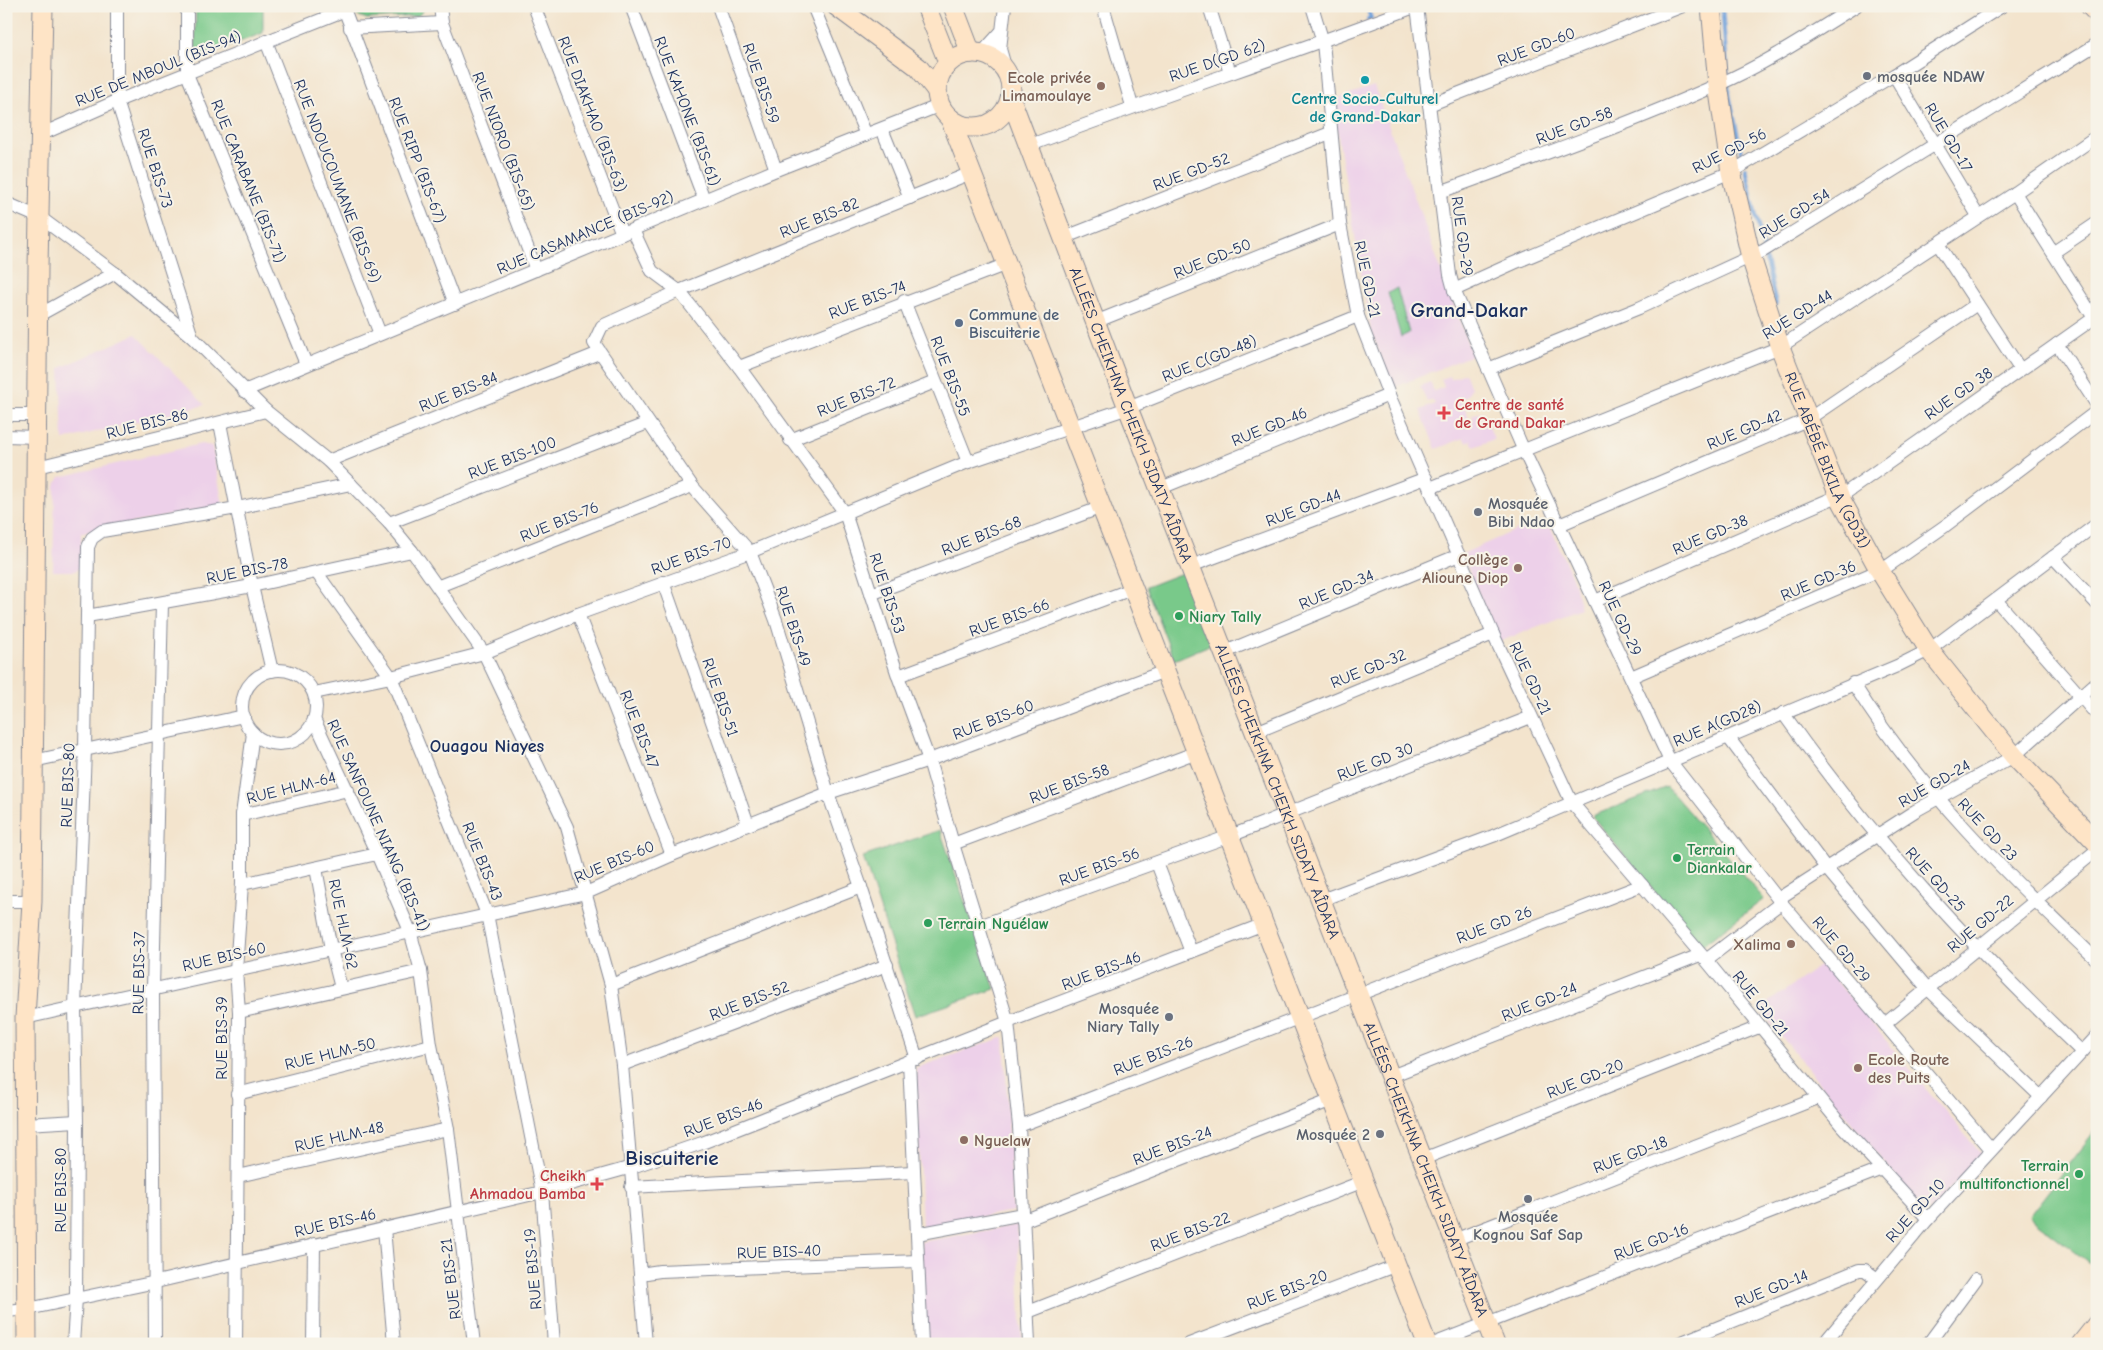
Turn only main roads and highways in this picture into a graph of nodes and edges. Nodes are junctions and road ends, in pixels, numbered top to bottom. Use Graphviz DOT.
graph roads {
  1 [pos="43,6"];
  2 [pos="836,6"];
  3 [pos="926,6"];
  4 [pos="953,6"];
  5 [pos="1711,6"];
  6 [pos="2090,6"];
  7 [pos="2097,14"];
  8 [pos="976,53"];
  9 [pos="905,58"];
  10 [pos="948,63"];
  11 [pos="1011,99"];
  12 [pos="943,105"];
  13 [pos="2097,843"];
  14 [pos="2097,1324"];
  15 [pos="1433,1343"];
  16 [pos="28,1344"];
  17 [pos="1495,1344"];
  18 [pos="2082,1344"];
  1 -- 16 [label="main road"];
  2 -- 9 [label="main road"];
  3 -- 10 [label="main road"];
  4 -- 8 [label="main road"];
  5 -- 13 [label="main road, RUE ABÉBÉ BIKILA (GD31)"];
  6 -- 7 [label="main road"];
  8 -- 10 [label="main road"];
  8 -- 11 [label="main road"];
  9 -- 10 [label="main road"];
  9 -- 12 [label="main road"];
  10 -- 12 [label="main road"];
  11 -- 12 [label="main road"];
  11 -- 17 [label="main road, ALLÉES CHEIKHNA CHEIKH SIDATY AÎDARA"];
  12 -- 15 [label="main road"];
  14 -- 18 [label="main road"];
}
